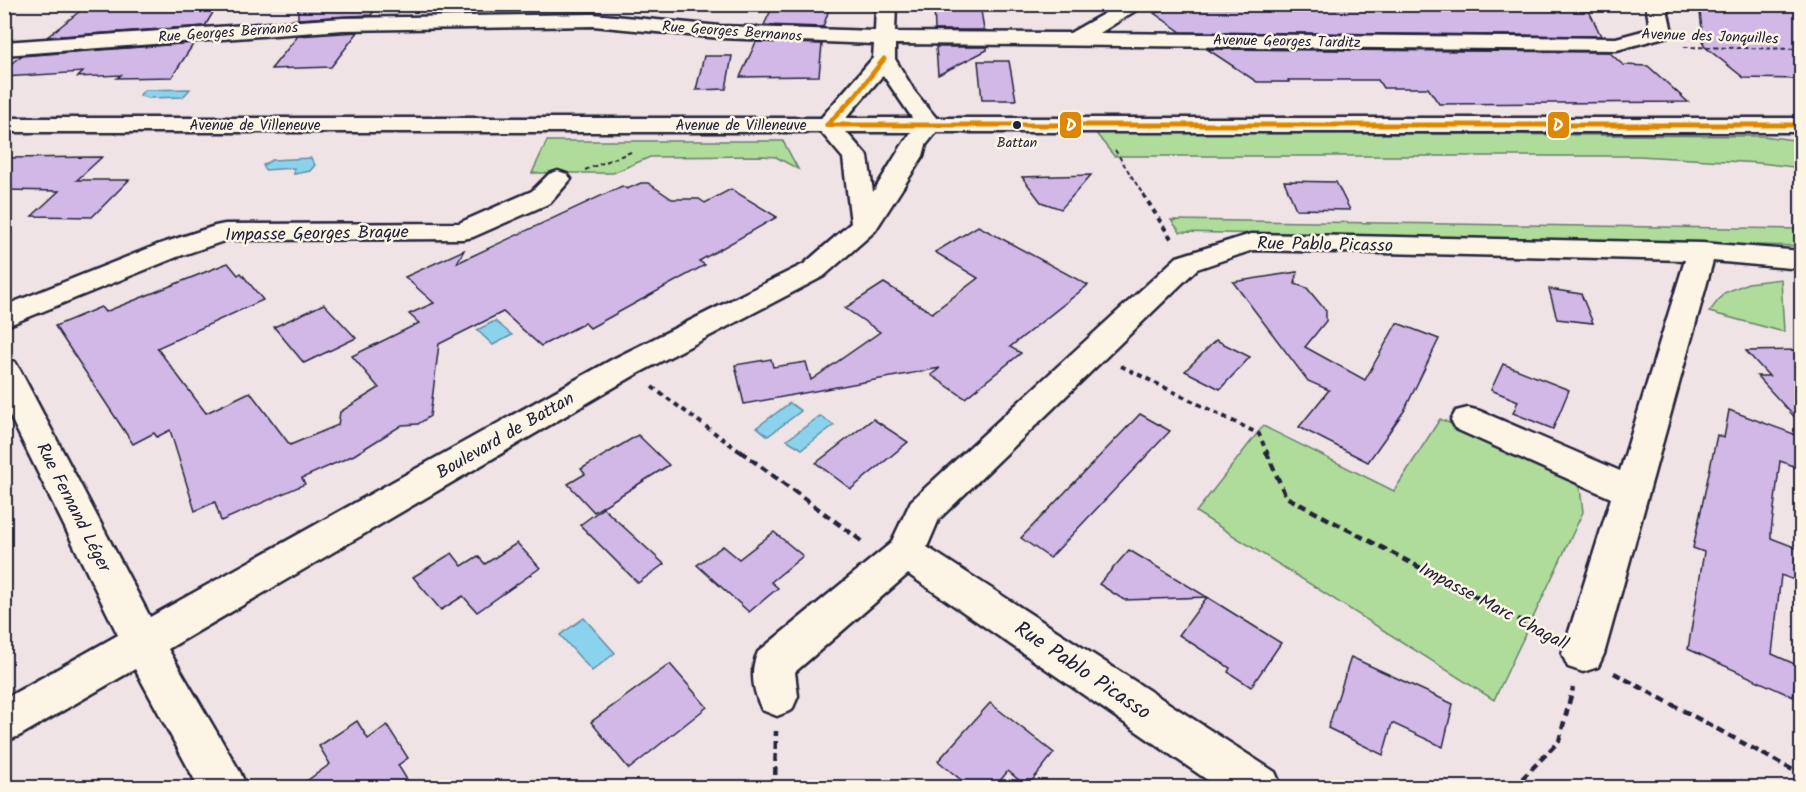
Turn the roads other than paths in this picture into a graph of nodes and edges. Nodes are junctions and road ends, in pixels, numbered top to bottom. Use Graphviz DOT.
graph roads {
  1 [pos="357,4"];
  2 [pos="886,4"];
  3 [pos="1136,4"];
  4 [pos="1656,4"];
  5 [pos="600,12"];
  6 [pos="343,24"];
  7 [pos="1075,39"];
  8 [pos="884,48"];
  9 [pos="4,49"];
  10 [pos="906,95"];
  11 [pos="855,96"];
  12 [pos="4,125"];
  13 [pos="827,125"];
  14 [pos="930,125"];
  15 [pos="1802,125"];
  16 [pos="910,156"];
  17 [pos="855,157"];
  18 [pos="558,179"];
  19 [pos="865,225"];
  20 [pos="1702,252"];
  21 [pos="1802,260"];
  22 [pos="4,317"];
  23 [pos="4,370"];
  24 [pos="1468,420"];
  25 [pos="1631,491"];
  26 [pos="900,559"];
  27 [pos="143,644"];
  28 [pos="1583,654"];
  29 [pos="777,696"];
  30 [pos="4,722"];
  31 [pos="224,788"];
  32 [pos="1259,788"];
  1 -- 6 [label="street"];
  2 -- 8 [label="street"];
  3 -- 7 [label="street"];
  4 -- 7 [label="street, Avenue Georges Tarditz"];
  5 -- 6 [label="street, Rue Georges Bernanos"];
  5 -- 8 [label="street, Rue Georges Bernanos"];
  6 -- 9 [label="street, Rue Georges Bernanos"];
  7 -- 8 [label="street, Avenue Georges Tarditz"];
  8 -- 10 [label="street"];
  8 -- 11 [label="street"];
  10 -- 11 [label="street"];
  10 -- 14 [label="street"];
  11 -- 13 [label="street"];
  12 -- 13 [label="street, Avenue de Villeneuve"];
  13 -- 14 [label="street, Avenue de Villeneuve"];
  13 -- 17 [label="street"];
  14 -- 15 [label="street, Avenue de Villeneuve"];
  14 -- 16 [label="street, Boulevard de Battan"];
  16 -- 17 [label="street"];
  16 -- 19 [label="street, Boulevard de Battan"];
  17 -- 19 [label="street"];
  18 -- 22 [label="street, Impasse Georges Braque"];
  19 -- 27 [label="street, Boulevard de Battan"];
  20 -- 21 [label="street, Rue Pablo Picasso"];
  20 -- 25 [label="street, Impasse Marc Chagall"];
  20 -- 26 [label="street, Rue Pablo Picasso"];
  23 -- 27 [label="street, Rue Fernand Léger"];
  24 -- 25 [label="street"];
  25 -- 28 [label="street, Impasse Marc Chagall"];
  26 -- 29 [label="street, Rue Pablo Picasso"];
  26 -- 32 [label="street, Rue Pablo Picasso"];
  27 -- 30 [label="street, Boulevard de Battan"];
  27 -- 31 [label="street, Rue Fernand Léger"];
}
